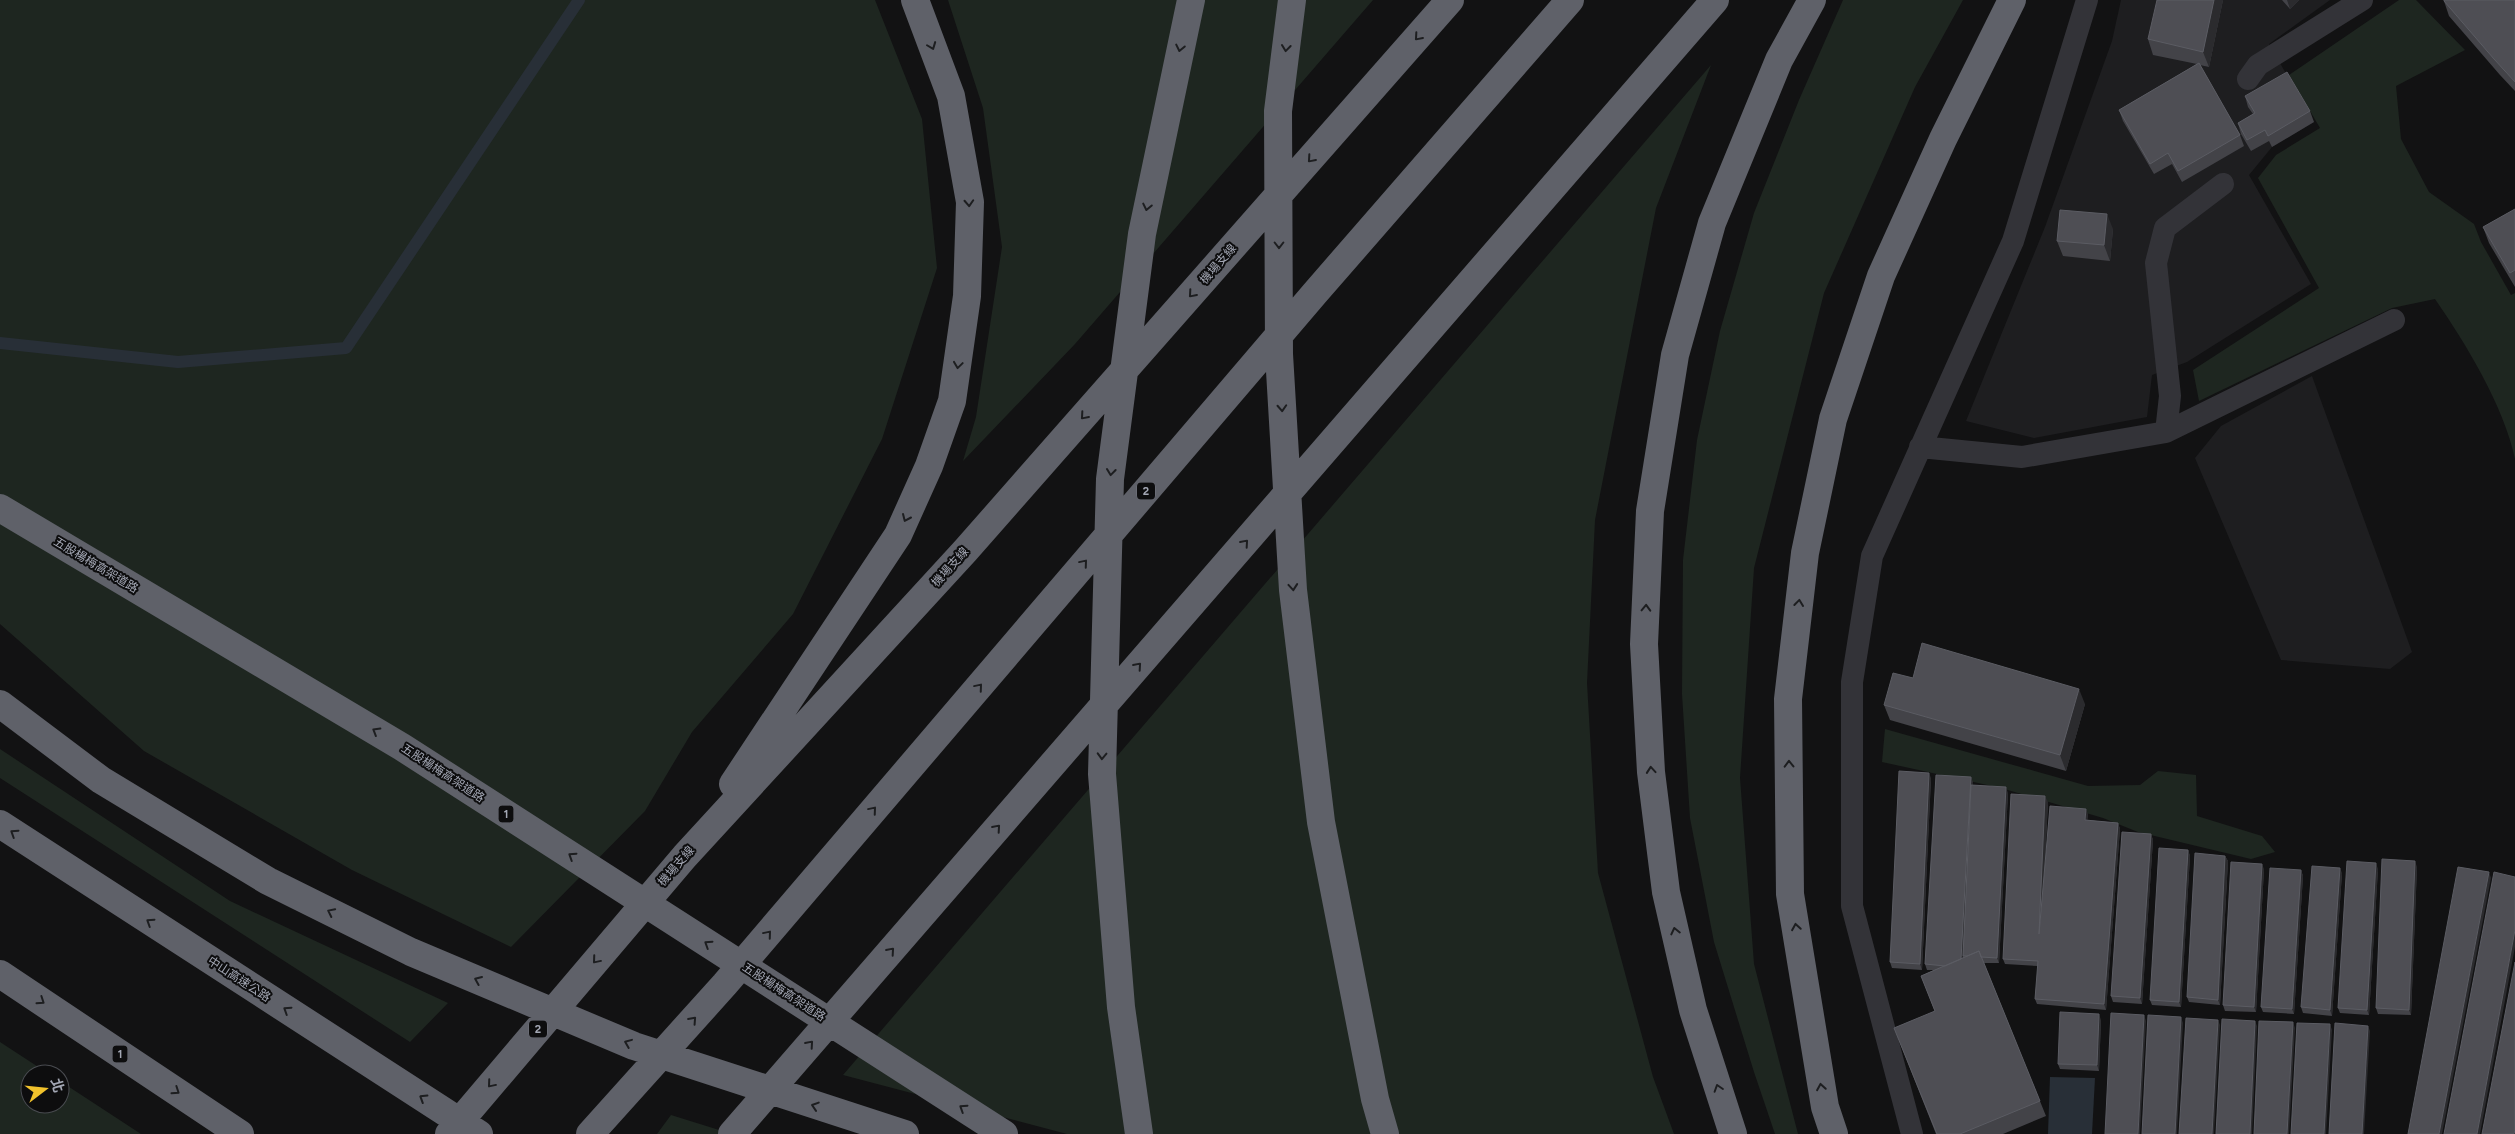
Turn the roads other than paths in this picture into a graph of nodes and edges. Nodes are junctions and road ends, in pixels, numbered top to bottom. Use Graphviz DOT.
graph roads {
  1 [pos="915,0"];
  2 [pos="1191,0"];
  3 [pos="1292,0"];
  4 [pos="1450,0"];
  5 [pos="1570,0"];
  6 [pos="1715,0"];
  7 [pos="1812,0"];
  8 [pos="2012,0"];
  9 [pos="2087,0"];
  10 [pos="2362,0"];
  11 [pos="2248,79"];
  12 [pos="2223,184"];
  13 [pos="2394,320"];
  14 [pos="2166,432"];
  15 [pos="1920,447"];
  16 [pos="0,508"];
  17 [pos="0,704"];
  18 [pos="0,824"];
  19 [pos="685,856"];
  20 [pos="0,974"];
  21 [pos="240,1134"];
  22 [pos="449,1134"];
  23 [pos="479,1134"];
  24 [pos="590,1134"];
  25 [pos="732,1134"];
  26 [pos="905,1134"];
  27 [pos="1004,1134"];
  28 [pos="1139,1134"];
  29 [pos="1385,1134"];
  30 [pos="1733,1134"];
  31 [pos="1834,1134"];
  32 [pos="1912,1134"];
  1 -- 19 [label="highway, one-way"];
  2 -- 28 [label="highway, one-way"];
  3 -- 29 [label="highway, one-way"];
  4 -- 19 [label="highway, 機場支線 / 2, one-way"];
  24 -- 5 [label="highway, 2, one-way"];
  25 -- 6 [label="highway, one-way"];
  30 -- 7 [label="highway, one-way"];
  31 -- 8 [label="highway, one-way"];
  9 -- 15 [label="lane"];
  10 -- 11 [label="lane"];
  12 -- 14 [label="lane"];
  13 -- 14 [label="lane"];
  14 -- 15 [label="lane"];
  15 -- 32 [label="lane"];
  27 -- 16 [label="highway, 五股楊梅高架道路 / 1, one-way"];
  26 -- 17 [label="highway, one-way"];
  23 -- 18 [label="highway, 中山高速公路, one-way"];
  19 -- 22 [label="highway, 機場支線 / 2, one-way"];
  20 -- 21 [label="highway, 1, one-way"];
}
